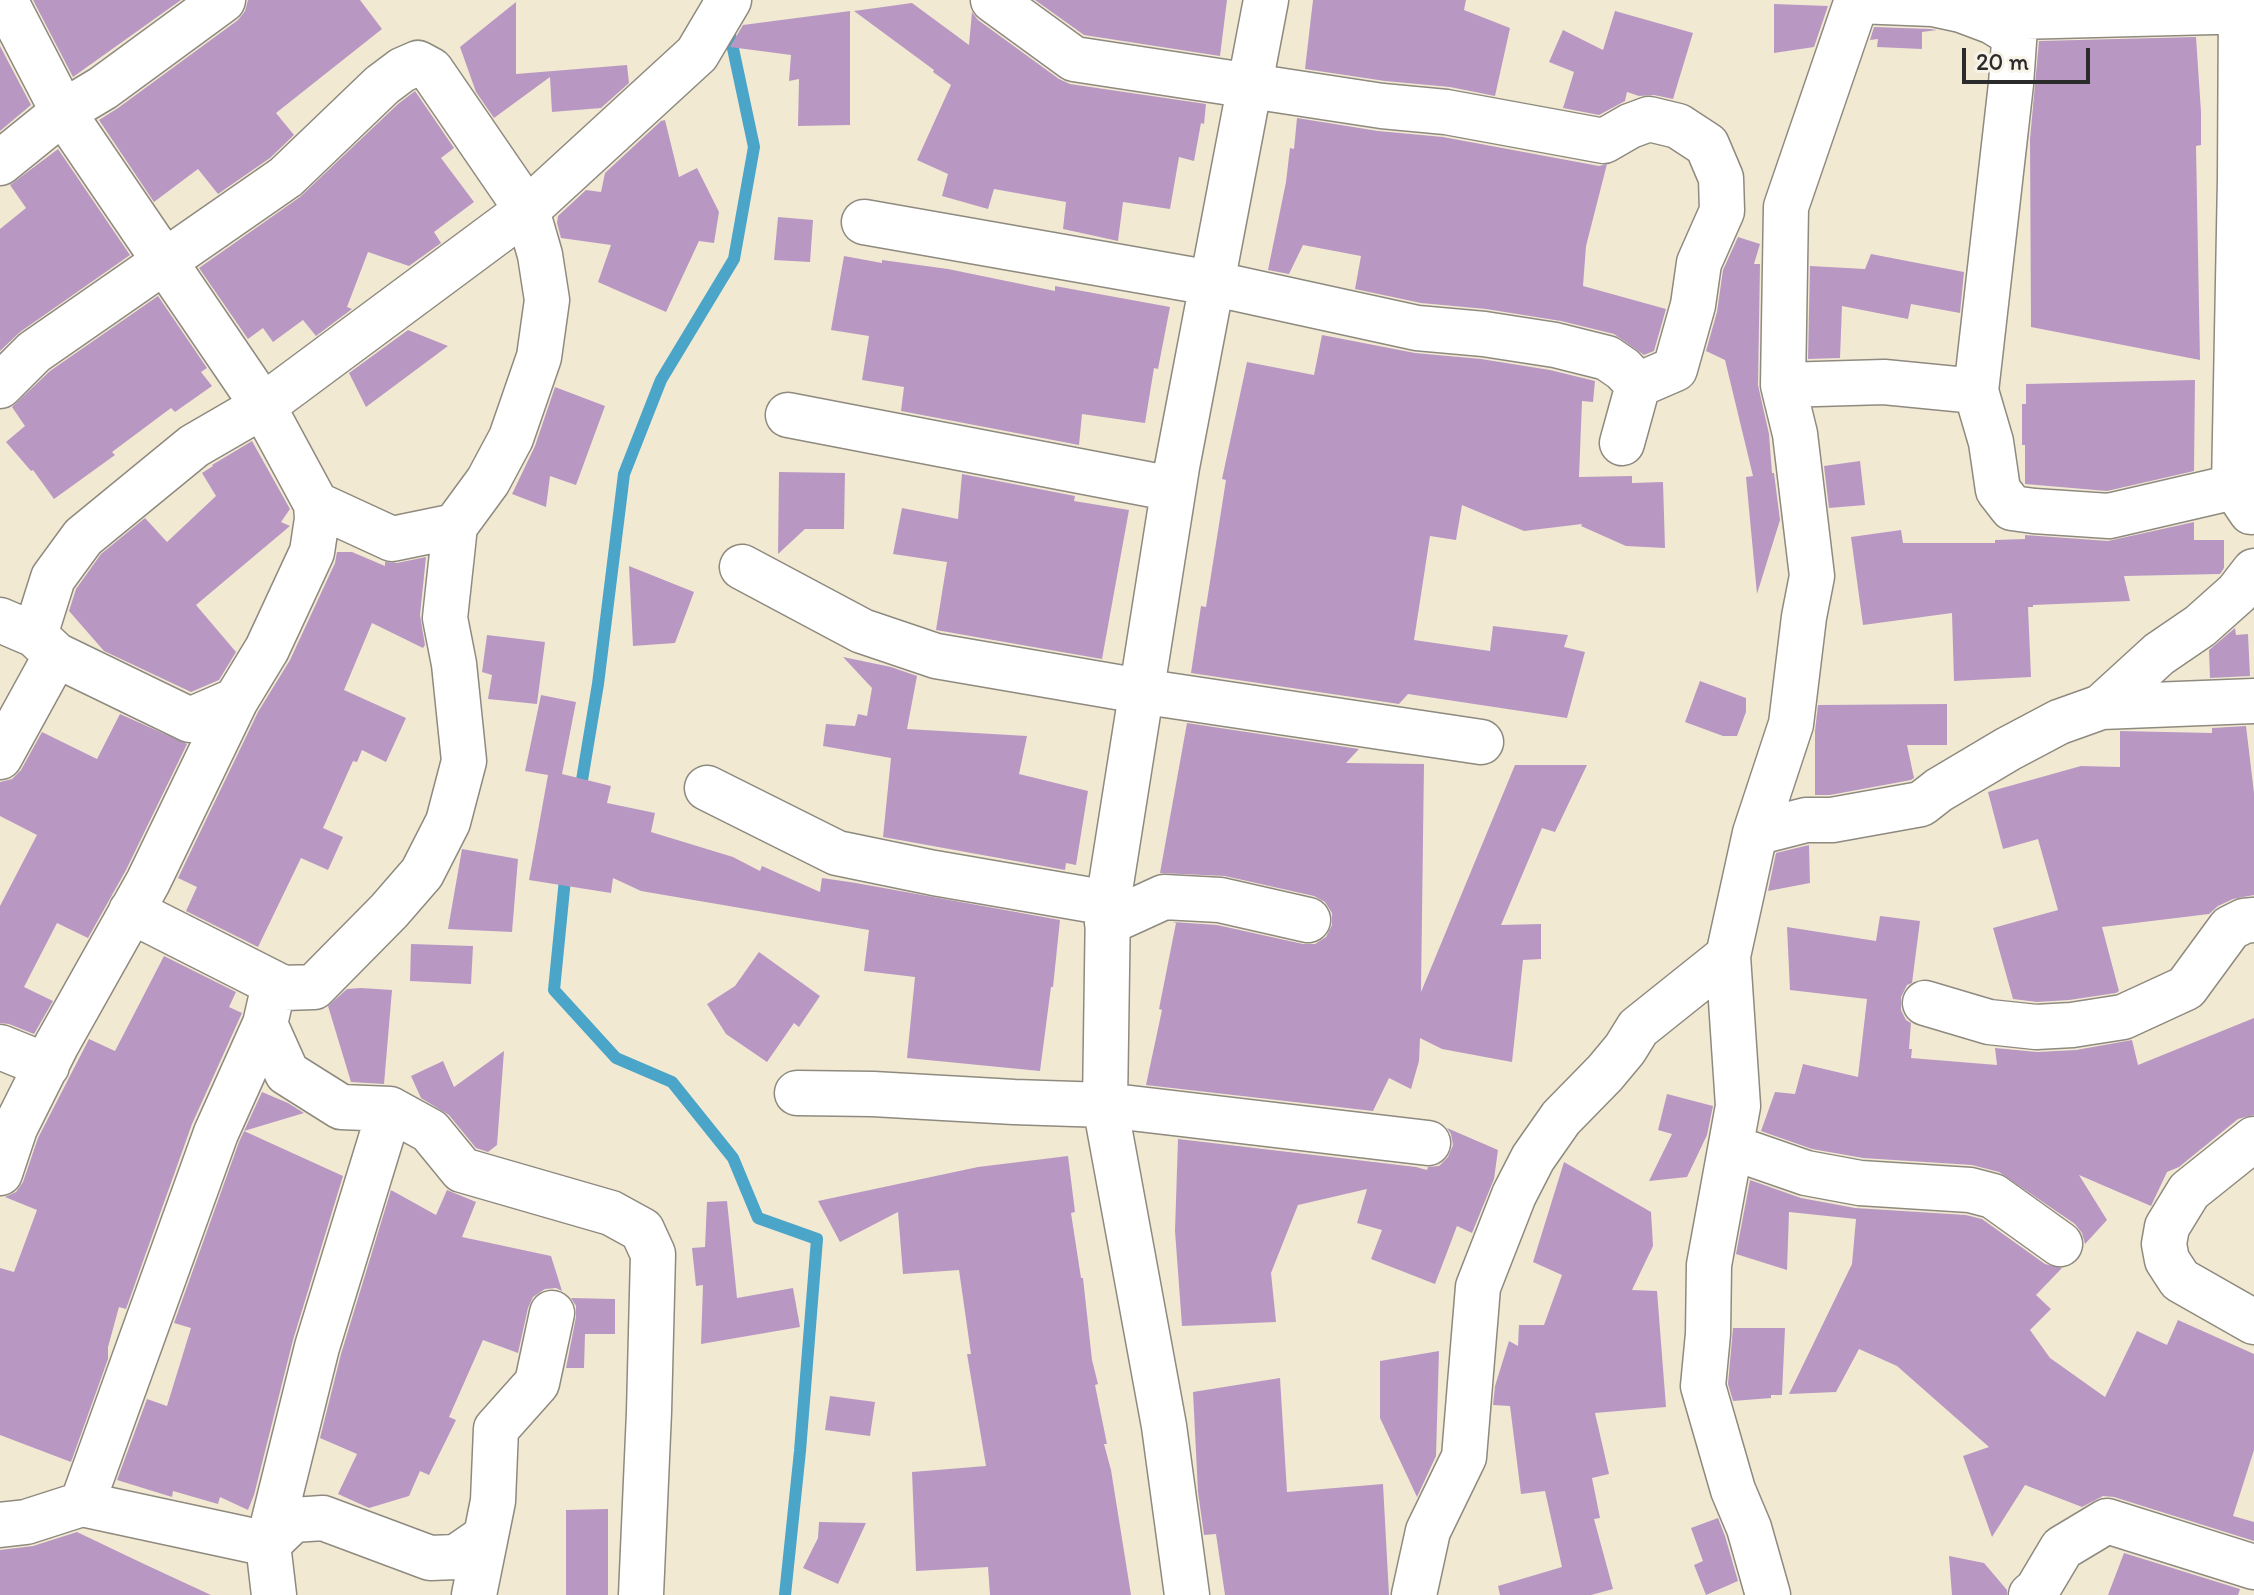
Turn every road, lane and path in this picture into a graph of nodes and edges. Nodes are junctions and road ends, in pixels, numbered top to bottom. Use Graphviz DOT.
graph roads {
  1 [pos="5,0"];
  2 [pos="223,0"];
  3 [pos="729,0"];
  4 [pos="993,0"];
  5 [pos="1266,0"];
  6 [pos="1857,0"];
  7 [pos="2245,8"];
  8 [pos="2016,17"];
  9 [pos="1248,86"];
  10 [pos="63,112"];
  11 [pos="0,163"];
  12 [pos="2247,178"];
  13 [pos="527,210"];
  14 [pos="864,222"];
  15 [pos="165,262"];
  16 [pos="1211,283"];
  17 [pos="2246,323"];
  18 [pos="1638,385"];
  19 [pos="1783,385"];
  20 [pos="0,386"];
  21 [pos="1976,391"];
  22 [pos="263,406"];
  23 [pos="788,415"];
  24 [pos="1622,443"];
  25 [pos="1173,489"];
  26 [pos="2247,497"];
  27 [pos="316,504"];
  28 [pos="455,526"];
  29 [pos="742,567"];
  30 [pos="2254,571"];
  31 [pos="30,637"];
  32 [pos="1140,691"];
  33 [pos="236,700"];
  34 [pos="2254,701"];
  35 [pos="2101,707"];
  36 [pos="1481,742"];
  37 [pos="0,757"];
  38 [pos="707,788"];
  39 [pos="1755,833"];
  40 [pos="131,911"];
  41 [pos="1108,913"];
  42 [pos="1308,920"];
  43 [pos="2254,920"];
  44 [pos="1728,956"];
  45 [pos="1925,1003"];
  46 [pos="274,1006"];
  47 [pos="0,1047"];
  48 [pos="47,1066"];
  49 [pos="797,1093"];
  50 [pos="1105,1105"];
  51 [pos="390,1109"];
  52 [pos="2254,1139"];
  53 [pos="1428,1143"];
  54 [pos="1731,1147"];
  55 [pos="0,1173"];
  56 [pos="2060,1244"];
  57 [pos="552,1313"];
  58 [pos="2254,1322"];
  59 [pos="82,1504"];
  60 [pos="0,1525"];
  61 [pos="485,1537"];
  62 [pos="268,1544"];
  63 [pos="2254,1567"];
  64 [pos="274,1595"];
  65 [pos="474,1595"];
  66 [pos="641,1595"];
  67 [pos="1187,1595"];
  68 [pos="1414,1595"];
  69 [pos="1768,1595"];
  70 [pos="2031,1595"];
  1 -- 10 [label="street"];
  2 -- 10 [label="street"];
  3 -- 13 [label="street"];
  4 -- 9 [label="street"];
  5 -- 9 [label="street"];
  6 -- 8 [label="street"];
  6 -- 19 [label="street"];
  7 -- 8 [label="street"];
  7 -- 12 [label="street"];
  8 -- 21 [label="street"];
  9 -- 16 [label="street"];
  9 -- 18 [label="street"];
  10 -- 11 [label="street"];
  10 -- 15 [label="street"];
  12 -- 17 [label="street"];
  13 -- 15 [label="street"];
  13 -- 22 [label="street"];
  13 -- 28 [label="street"];
  14 -- 16 [label="street"];
  15 -- 20 [label="street"];
  15 -- 22 [label="street"];
  16 -- 18 [label="street"];
  16 -- 25 [label="street"];
  17 -- 26 [label="street"];
  18 -- 24 [label="street"];
  19 -- 21 [label="street"];
  19 -- 39 [label="street"];
  21 -- 26 [label="street"];
  22 -- 27 [label="street"];
  22 -- 31 [label="street"];
  23 -- 25 [label="street"];
  25 -- 32 [label="street"];
  27 -- 28 [label="street"];
  27 -- 33 [label="street"];
  28 -- 46 [label="street"];
  29 -- 32 [label="street"];
  30 -- 35 [label="street"];
  31 -- 33 [label="street"];
  31 -- 37 [label="street"];
  32 -- 36 [label="street"];
  32 -- 41 [label="street"];
  33 -- 40 [label="street"];
  34 -- 35 [label="street"];
  35 -- 39 [label="street"];
  38 -- 41 [label="street"];
  39 -- 44 [label="street"];
  40 -- 46 [label="street"];
  40 -- 48 [label="street"];
  41 -- 42 [label="street"];
  41 -- 50 [label="street"];
  43 -- 45 [label="street"];
  44 -- 54 [label="street"];
  44 -- 68 [label="street"];
  46 -- 51 [label="street"];
  46 -- 59 [label="street"];
  47 -- 48 [label="street"];
  48 -- 55 [label="street"];
  49 -- 50 [label="street"];
  50 -- 53 [label="street"];
  50 -- 67 [label="street"];
  51 -- 62 [label="street"];
  51 -- 66 [label="street"];
  52 -- 58 [label="street"];
  54 -- 56 [label="street"];
  54 -- 69 [label="street"];
  57 -- 61 [label="street"];
  59 -- 60 [label="street"];
  59 -- 62 [label="street"];
  61 -- 62 [label="street"];
  61 -- 65 [label="street"];
  62 -- 64 [label="street"];
  63 -- 70 [label="street"];
}
